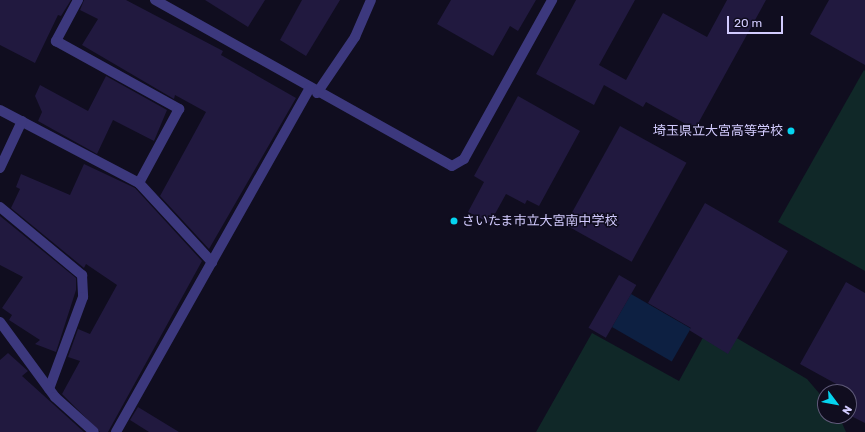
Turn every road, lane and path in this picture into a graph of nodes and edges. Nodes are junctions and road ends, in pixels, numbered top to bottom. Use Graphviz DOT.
graph roads {
  1 [pos="78,0"];
  2 [pos="156,0"];
  3 [pos="371,0"];
  4 [pos="552,0"];
  5 [pos="313,91"];
  6 [pos="0,110"];
  7 [pos="22,121"];
  8 [pos="0,168"];
  9 [pos="139,183"];
  10 [pos="0,207"];
  11 [pos="212,262"];
  12 [pos="0,322"];
  13 [pos="49,389"];
  14 [pos="94,432"];
  15 [pos="116,432"];
  1 -- 9 [label="street"];
  2 -- 5 [label="street"];
  3 -- 5 [label="street"];
  4 -- 5 [label="street"];
  5 -- 11 [label="street"];
  6 -- 7 [label="street"];
  7 -- 8 [label="street"];
  7 -- 9 [label="street"];
  9 -- 11 [label="street"];
  10 -- 13 [label="street"];
  11 -- 15 [label="street"];
  12 -- 13 [label="street"];
  13 -- 14 [label="street"];
}
